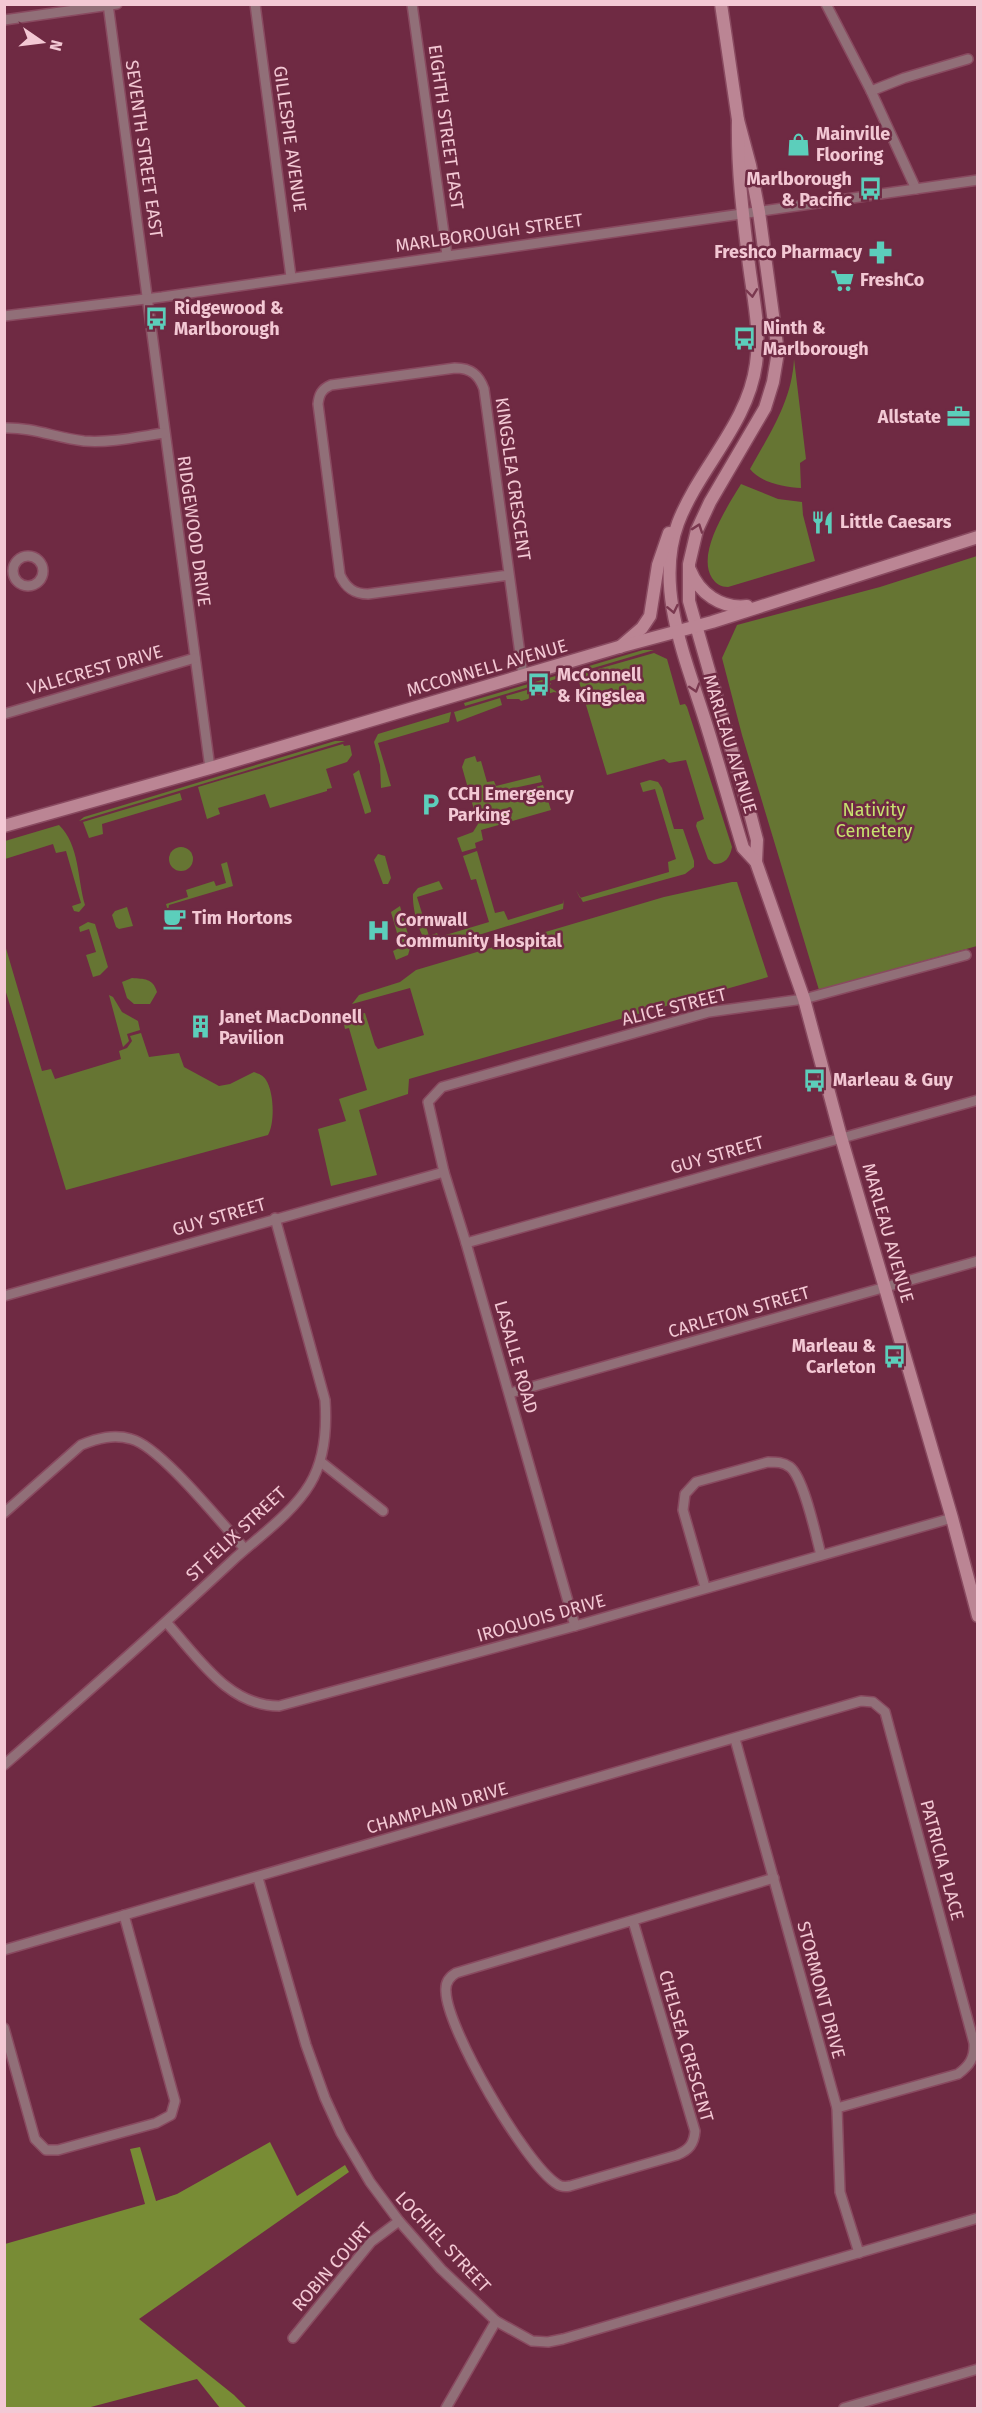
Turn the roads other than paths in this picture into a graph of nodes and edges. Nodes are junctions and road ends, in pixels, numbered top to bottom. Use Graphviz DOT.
graph roads {
  1 [pos="255,4"];
  2 [pos="412,4"];
  3 [pos="721,4"];
  4 [pos="826,4"];
  5 [pos="111,5"];
  6 [pos="4,20"];
  7 [pos="968,59"];
  8 [pos="871,91"];
  9 [pos="738,120"];
  10 [pos="978,180"];
  11 [pos="916,189"];
  12 [pos="759,212"];
  13 [pos="742,214"];
  14 [pos="447,255"];
  15 [pos="291,278"];
  16 [pos="148,299"];
  17 [pos="4,316"];
  18 [pos="4,428"];
  19 [pos="164,433"];
  20 [pos="685,506"];
  21 [pos="978,537"];
  22 [pos="689,566"];
  23 [pos="509,575"];
  24 [pos="766,604"];
  25 [pos="697,627"];
  26 [pos="679,632"];
  27 [pos="619,647"];
  28 [pos="195,658"];
  29 [pos="523,676"];
  30 [pos="4,714"];
  31 [pos="210,768"];
  32 [pos="4,826"];
  33 [pos="756,862"];
  34 [pos="966,955"];
  35 [pos="804,999"];
  36 [pos="431,1099"];
  37 [pos="978,1100"];
  38 [pos="841,1137"];
  39 [pos="444,1172"];
  40 [pos="275,1218"];
  41 [pos="466,1243"];
  42 [pos="978,1261"];
  43 [pos="885,1288"];
  44 [pos="4,1296"];
  45 [pos="510,1393"];
  46 [pos="321,1462"];
  47 [pos="383,1511"];
  48 [pos="4,1513"];
  49 [pos="952,1518"];
  50 [pos="245,1549"];
  51 [pos="821,1555"];
  52 [pos="705,1587"];
  53 [pos="978,1616"];
  54 [pos="166,1622"];
  55 [pos="575,1626"];
  56 [pos="878,1704"];
  57 [pos="735,1739"];
  58 [pos="5,1763"];
  59 [pos="258,1878"];
  60 [pos="774,1878"];
  61 [pos="124,1915"];
  62 [pos="633,1921"];
  63 [pos="4,1950"];
  64 [pos="4,2028"];
  65 [pos="837,2108"];
  66 [pos="978,2217"];
  67 [pos="399,2221"];
  68 [pos="859,2253"];
  69 [pos="496,2321"];
  70 [pos="293,2338"];
  71 [pos="978,2369"];
  72 [pos="446,2409"];
  73 [pos="844,2409"];
  1 -- 15 [label="street, GILLESPIE AVENUE"];
  2 -- 14 [label="street, EIGHTH STREET EAST"];
  3 -- 9 [label="main road"];
  4 -- 8 [label="street"];
  5 -- 6 [label="street"];
  5 -- 16 [label="street, SEVENTH STREET EAST"];
  7 -- 8 [label="street"];
  8 -- 11 [label="street"];
  9 -- 12 [label="main road, MARLEAU AVENUE"];
  9 -- 13 [label="main road"];
  10 -- 11 [label="street, MARLBOROUGH STREET"];
  11 -- 12 [label="street, MARLBOROUGH STREET"];
  12 -- 13 [label="street, MARLBOROUGH STREET"];
  22 -- 12 [label="main road, MARLEAU AVENUE, one-way"];
  13 -- 14 [label="street, MARLBOROUGH STREET"];
  13 -- 20 [label="main road, one-way"];
  14 -- 15 [label="street, MARLBOROUGH STREET"];
  15 -- 16 [label="street, MARLBOROUGH STREET"];
  16 -- 17 [label="street, MARLBOROUGH STREET"];
  16 -- 19 [label="street, RIDGEWOOD DRIVE"];
  18 -- 19 [label="street"];
  19 -- 28 [label="street, RIDGEWOOD DRIVE"];
  20 -- 26 [label="main road, MARLEAU AVENUE, one-way"];
  20 -- 27 [label="main road"];
  21 -- 24 [label="main road, MCCONNELL AVENUE"];
  22 -- 24 [label="main road"];
  22 -- 25 [label="main road, MARLEAU AVENUE"];
  23 -- 23 [label="street, KINGSLEA CRESCENT"];
  23 -- 29 [label="street, KINGSLEA CRESCENT"];
  24 -- 25 [label="main road, MCCONNELL AVENUE"];
  25 -- 26 [label="main road, MCCONNELL AVENUE"];
  25 -- 33 [label="main road, MARLEAU AVENUE"];
  26 -- 27 [label="main road, MCCONNELL AVENUE"];
  26 -- 33 [label="main road, MARLEAU AVENUE, one-way"];
  27 -- 29 [label="main road, MCCONNELL AVENUE"];
  28 -- 30 [label="street, VALECREST DRIVE"];
  28 -- 31 [label="street, RIDGEWOOD DRIVE"];
  29 -- 31 [label="main road, MCCONNELL AVENUE"];
  31 -- 32 [label="main road, MCCONNELL AVENUE"];
  33 -- 35 [label="main road, MARLEAU AVENUE"];
  34 -- 35 [label="street, ALICE STREET"];
  35 -- 36 [label="street, ALICE STREET"];
  35 -- 38 [label="main road, MARLEAU AVENUE"];
  36 -- 39 [label="street, LASALLE ROAD"];
  37 -- 38 [label="street, GUY STREET"];
  38 -- 41 [label="street, GUY STREET"];
  38 -- 43 [label="main road, MARLEAU AVENUE"];
  39 -- 40 [label="street, GUY STREET"];
  39 -- 41 [label="street, LASALLE ROAD"];
  40 -- 44 [label="street, GUY STREET"];
  40 -- 46 [label="street, ST FELIX STREET"];
  41 -- 45 [label="street, LASALLE ROAD"];
  42 -- 43 [label="street, CARLETON STREET"];
  43 -- 45 [label="street, CARLETON STREET"];
  43 -- 49 [label="main road, MARLEAU AVENUE"];
  45 -- 55 [label="street, LASALLE ROAD"];
  46 -- 47 [label="street"];
  46 -- 50 [label="street, ST FELIX STREET"];
  48 -- 50 [label="street"];
  49 -- 51 [label="street, IROQUOIS DRIVE"];
  49 -- 53 [label="main road, MARLEAU AVENUE"];
  50 -- 54 [label="street, ST FELIX STREET"];
  51 -- 52 [label="street, IROQUOIS DRIVE"];
  51 -- 52 [label="street"];
  52 -- 55 [label="street, IROQUOIS DRIVE"];
  54 -- 55 [label="street, IROQUOIS DRIVE"];
  54 -- 58 [label="street, ST FELIX STREET"];
  56 -- 57 [label="street, CHAMPLAIN DRIVE"];
  56 -- 65 [label="street, PATRICIA PLACE"];
  57 -- 59 [label="street, CHAMPLAIN DRIVE"];
  57 -- 60 [label="street, STORMONT DRIVE"];
  59 -- 61 [label="street, CHAMPLAIN DRIVE"];
  59 -- 67 [label="street, LOCHIEL STREET"];
  60 -- 62 [label="street, CHELSEA CRESCENT"];
  60 -- 65 [label="street, STORMONT DRIVE"];
  61 -- 63 [label="street, CHAMPLAIN DRIVE"];
  61 -- 64 [label="street"];
  62 -- 62 [label="street, CHELSEA CRESCENT"];
  65 -- 68 [label="street, STORMONT DRIVE"];
  66 -- 68 [label="street, LOCHIEL STREET"];
  67 -- 69 [label="street, LOCHIEL STREET"];
  67 -- 70 [label="street, ROBIN COURT"];
  68 -- 69 [label="street, LOCHIEL STREET"];
  69 -- 72 [label="street"];
  71 -- 73 [label="street"];
}
